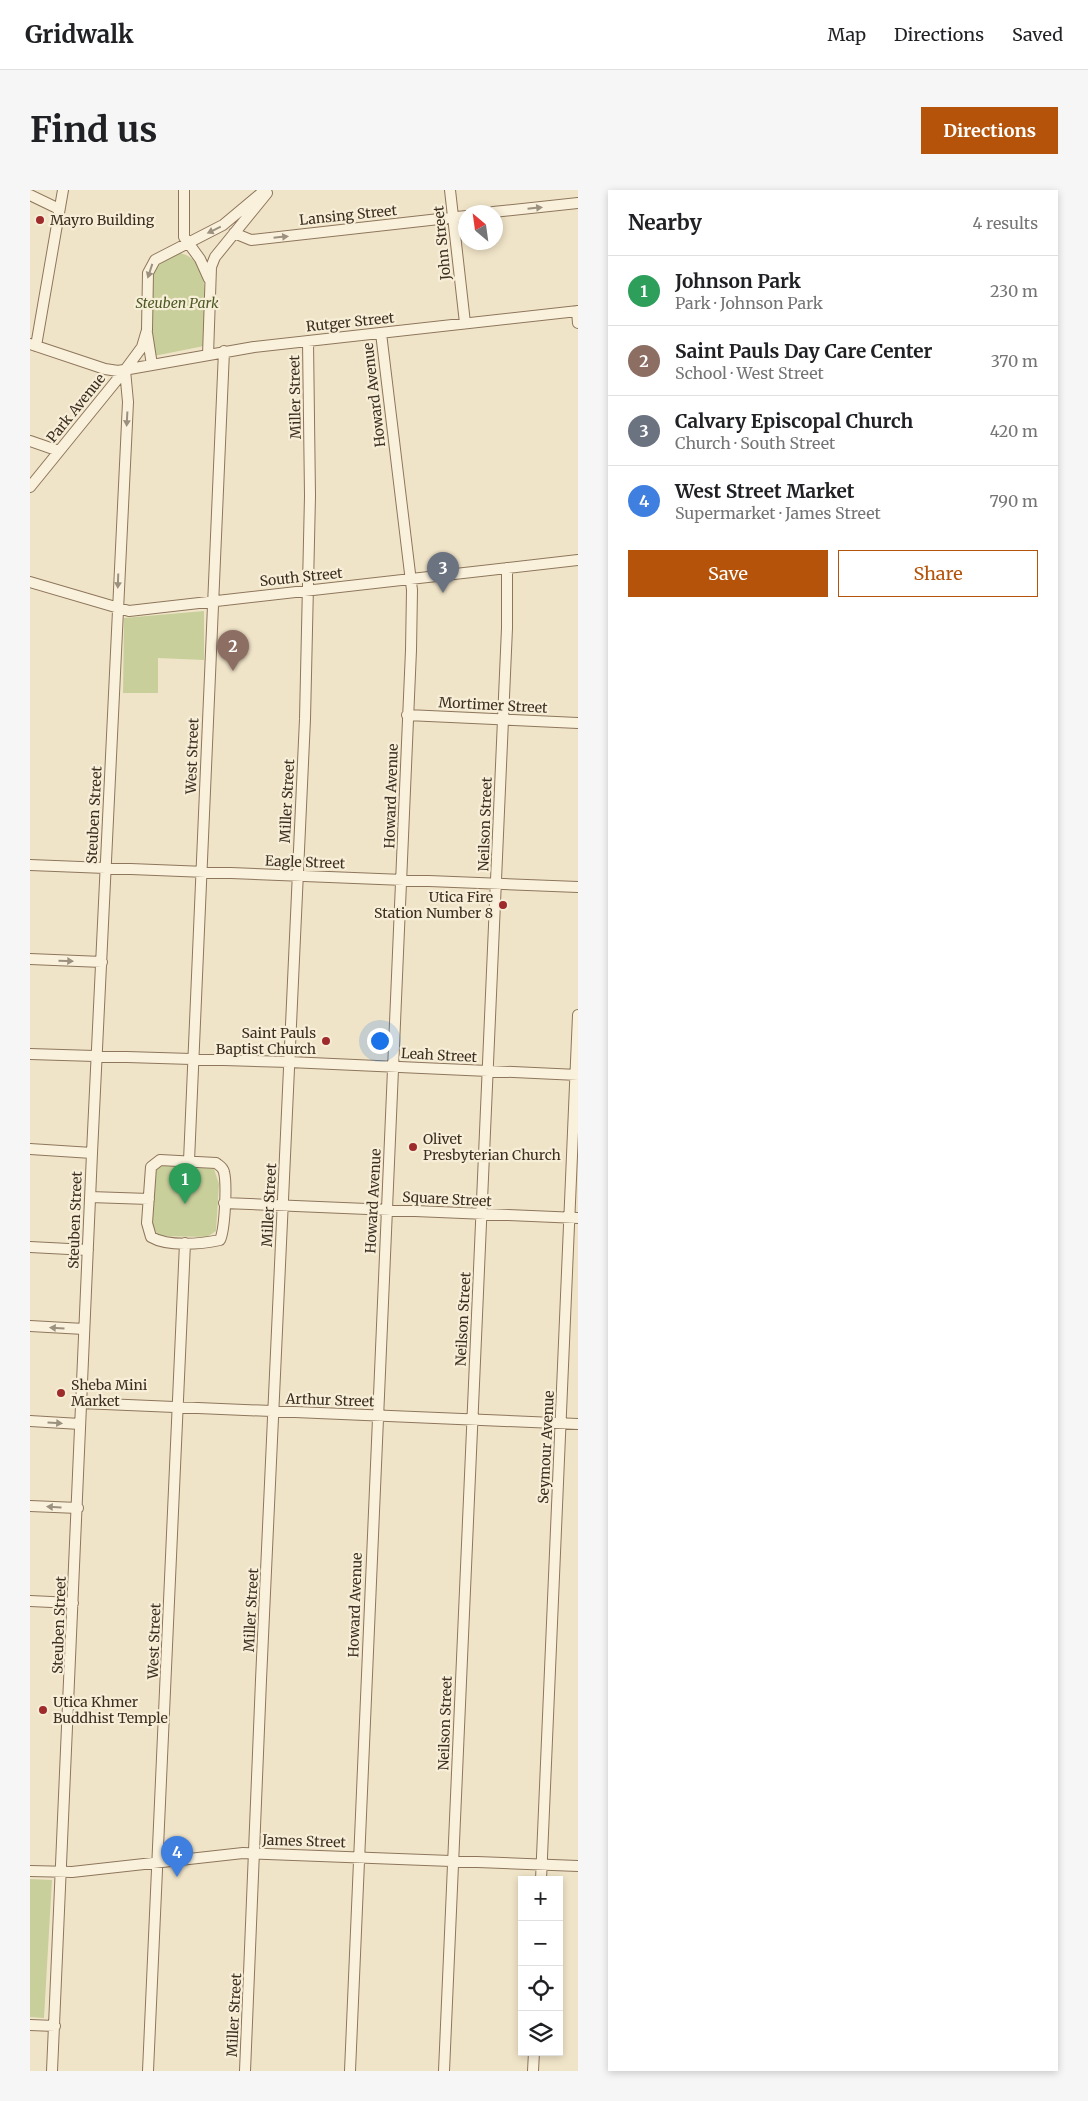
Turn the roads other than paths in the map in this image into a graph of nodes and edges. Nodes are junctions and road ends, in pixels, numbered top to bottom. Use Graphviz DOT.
graph roads {
  1 [pos="63,190"];
  2 [pos="184,190"];
  3 [pos="265,190"];
  4 [pos="269,190"];
  5 [pos="450,190"];
  6 [pos="30,195"];
  7 [pos="578,203"];
  8 [pos="59,209"];
  9 [pos="503,211"];
  10 [pos="452,217"];
  11 [pos="458,217"];
  12 [pos="234,233"];
  13 [pos="187,243"];
  14 [pos="210,280"];
  15 [pos="577,311"];
  16 [pos="465,323"];
  17 [pos="578,323"];
  18 [pos="147,330"];
  19 [pos="381,333"];
  20 [pos="308,341"];
  21 [pos="33,345"];
  22 [pos="224,351"];
  23 [pos="208,355"];
  24 [pos="152,365"];
  25 [pos="125,370"];
  26 [pos="30,441"];
  27 [pos="59,451"];
  28 [pos="30,486"];
  29 [pos="578,560"];
  30 [pos="507,568"];
  31 [pos="410,579"];
  32 [pos="30,582"];
  33 [pos="309,590"];
  34 [pos="212,601"];
  35 [pos="118,608"];
  36 [pos="408,715"];
  37 [pos="503,720"];
  38 [pos="578,723"];
  39 [pos="30,865"];
  40 [pos="105,867"];
  41 [pos="201,871"];
  42 [pos="297,875"];
  43 [pos="401,879"];
  44 [pos="496,884"];
  45 [pos="578,887"];
  46 [pos="30,959"];
  47 [pos="102,962"];
  48 [pos="578,1015"];
  49 [pos="30,1054"];
  50 [pos="96,1056"];
  51 [pos="194,1058"];
  52 [pos="289,1062"];
  53 [pos="392,1067"];
  54 [pos="488,1071"];
  55 [pos="577,1075"];
  56 [pos="30,1149"];
  57 [pos="92,1152"];
  58 [pos="189,1161"];
  59 [pos="90,1197"];
  60 [pos="149,1200"];
  61 [pos="224,1203"];
  62 [pos="283,1206"];
  63 [pos="387,1210"];
  64 [pos="482,1214"];
  65 [pos="574,1218"];
  66 [pos="185,1242"];
  67 [pos="30,1247"];
  68 [pos="88,1250"];
  69 [pos="30,1326"];
  70 [pos="84,1329"];
  71 [pos="81,1403"];
  72 [pos="178,1407"];
  73 [pos="273,1412"];
  74 [pos="378,1415"];
  75 [pos="471,1419"];
  76 [pos="30,1421"];
  77 [pos="80,1424"];
  78 [pos="561,1424"];
  79 [pos="578,1424"];
  80 [pos="30,1506"];
  81 [pos="78,1508"];
  82 [pos="30,1601"];
  83 [pos="73,1603"];
  84 [pos="255,1853"];
  85 [pos="359,1857"];
  86 [pos="454,1860"];
  87 [pos="158,1863"];
  88 [pos="542,1864"];
  89 [pos="578,1866"];
  90 [pos="30,1870"];
  91 [pos="61,1872"];
  92 [pos="541,1876"];
  93 [pos="30,2025"];
  94 [pos="55,2026"];
  95 [pos="534,2056"];
  96 [pos="52,2071"];
  97 [pos="148,2071"];
  98 [pos="245,2071"];
  99 [pos="350,2071"];
  100 [pos="444,2071"];
  101 [pos="533,2071"];
  1 -- 8 [label="street"];
  2 -- 13 [label="street"];
  3 -- 13 [label="street, one-way"];
  4 -- 12 [label="street"];
  5 -- 10 [label="street, John Street"];
  6 -- 8 [label="street"];
  9 -- 7 [label="street, one-way"];
  8 -- 21 [label="street"];
  10 -- 11 [label="street, Lansing Street"];
  12 -- 10 [label="street, Lansing Street, one-way"];
  10 -- 16 [label="street, John Street"];
  12 -- 14 [label="street"];
  13 -- 14 [label="street"];
  13 -- 18 [label="street, one-way"];
  14 -- 23 [label="street"];
  15 -- 16 [label="street, Rutger Street"];
  15 -- 17 [label="street"];
  16 -- 19 [label="street, Rutger Street"];
  18 -- 24 [label="street"];
  18 -- 25 [label="street"];
  19 -- 20 [label="street, Rutger Street"];
  19 -- 31 [label="street, Howard Avenue"];
  20 -- 22 [label="street, Rutger Street"];
  20 -- 33 [label="street, Miller Street"];
  21 -- 25 [label="street, Rutger Street"];
  22 -- 23 [label="street, Rutger Street"];
  22 -- 34 [label="street, West Street"];
  23 -- 24 [label="street, Rutger Street"];
  24 -- 25 [label="street, Rutger Street"];
  25 -- 27 [label="street, Park Avenue"];
  25 -- 35 [label="street, Steuben Street, one-way"];
  26 -- 27 [label="street"];
  27 -- 28 [label="street, Park Avenue"];
  29 -- 30 [label="street, South Street"];
  30 -- 31 [label="street, South Street"];
  30 -- 37 [label="street, Neilson Street"];
  31 -- 33 [label="street, South Street"];
  31 -- 36 [label="street, Howard Avenue"];
  32 -- 35 [label="street, South Street"];
  33 -- 34 [label="street, South Street"];
  33 -- 42 [label="street, Miller Street"];
  34 -- 35 [label="street, South Street"];
  34 -- 41 [label="street, West Street"];
  35 -- 40 [label="street, Steuben Street"];
  36 -- 37 [label="street, Mortimer Street"];
  36 -- 43 [label="street, Howard Avenue"];
  37 -- 38 [label="street, Mortimer Street"];
  37 -- 44 [label="street, Neilson Street"];
  39 -- 40 [label="street, Eagle Street"];
  40 -- 41 [label="street, Eagle Street"];
  40 -- 47 [label="street, Steuben Street"];
  41 -- 42 [label="street, Eagle Street"];
  41 -- 51 [label="street, West Street"];
  42 -- 43 [label="street, Eagle Street"];
  42 -- 52 [label="street, Miller Street"];
  43 -- 44 [label="street, Eagle Street"];
  43 -- 53 [label="street, Howard Avenue"];
  44 -- 45 [label="street, Eagle Street"];
  44 -- 54 [label="street, Neilson Street"];
  46 -- 47 [label="street, one-way"];
  47 -- 50 [label="street, Steuben Street"];
  48 -- 55 [label="street, Seymour Avenue"];
  49 -- 50 [label="street, Leah Street"];
  50 -- 51 [label="street, Leah Street"];
  50 -- 57 [label="street, Steuben Street"];
  51 -- 52 [label="street, Leah Street"];
  51 -- 58 [label="street, West Street"];
  52 -- 53 [label="street, Leah Street"];
  52 -- 62 [label="street, Miller Street"];
  53 -- 54 [label="street, Leah Street"];
  53 -- 63 [label="street, Howard Avenue"];
  54 -- 55 [label="street, Leah Street"];
  54 -- 64 [label="street, Neilson Street"];
  55 -- 65 [label="street, Seymour Avenue"];
  56 -- 57 [label="street"];
  57 -- 59 [label="street, Steuben Street"];
  58 -- 60 [label="street"];
  58 -- 61 [label="street"];
  59 -- 60 [label="street"];
  59 -- 68 [label="street, Steuben Street"];
  60 -- 66 [label="street"];
  61 -- 62 [label="street, Square Street"];
  61 -- 66 [label="street"];
  62 -- 63 [label="street, Square Street"];
  62 -- 73 [label="street, Miller Street"];
  63 -- 64 [label="street, Square Street"];
  63 -- 74 [label="street, Howard Avenue"];
  64 -- 65 [label="street, Square Street"];
  64 -- 75 [label="street, Neilson Street"];
  65 -- 78 [label="street, Seymour Avenue"];
  66 -- 72 [label="street, West Street"];
  67 -- 68 [label="street"];
  68 -- 70 [label="street, Steuben Street"];
  70 -- 69 [label="street, one-way"];
  70 -- 71 [label="street, Steuben Street"];
  71 -- 72 [label="street, Arthur Street"];
  71 -- 77 [label="street, Steuben Street"];
  72 -- 73 [label="street, Arthur Street"];
  72 -- 87 [label="street, West Street"];
  73 -- 74 [label="street, Arthur Street"];
  73 -- 84 [label="street, Miller Street"];
  74 -- 75 [label="street, Arthur Street"];
  74 -- 85 [label="street, Howard Avenue"];
  75 -- 78 [label="street, Arthur Street"];
  75 -- 86 [label="street, Neilson Street"];
  76 -- 77 [label="street, one-way"];
  77 -- 81 [label="street, Steuben Street"];
  78 -- 79 [label="street, Arthur Street"];
  78 -- 88 [label="street, Seymour Avenue"];
  81 -- 80 [label="street, one-way"];
  81 -- 83 [label="street, Steuben Street"];
  82 -- 83 [label="street"];
  83 -- 91 [label="street, Steuben Street"];
  84 -- 85 [label="street, James Street"];
  84 -- 87 [label="street, James Street"];
  84 -- 98 [label="street, Miller Street"];
  85 -- 86 [label="street, James Street"];
  85 -- 99 [label="street, Howard Avenue"];
  86 -- 88 [label="street, James Street"];
  86 -- 100 [label="street, Neilson Street"];
  87 -- 91 [label="street, James Street"];
  87 -- 97 [label="street, West Street"];
  88 -- 89 [label="street, James Street"];
  88 -- 92 [label="street, Seymour Avenue"];
  90 -- 91 [label="street, James Street"];
  91 -- 94 [label="street, Steuben Street"];
  93 -- 94 [label="street"];
  94 -- 96 [label="street, Steuben Street"];
  95 -- 101 [label="street"];
}
